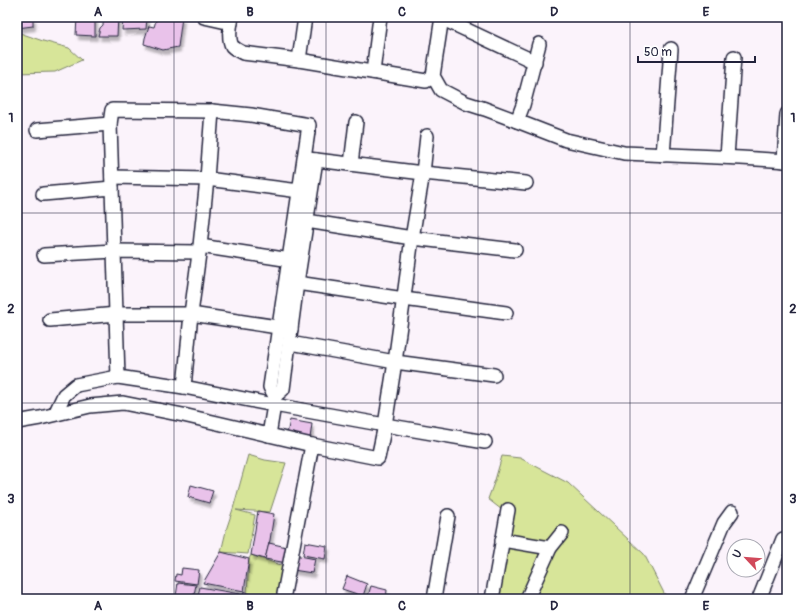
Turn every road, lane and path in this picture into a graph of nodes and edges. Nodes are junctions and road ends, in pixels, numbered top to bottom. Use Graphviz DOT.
graph roads {
  1 [pos="204,17"];
  2 [pos="305,17"];
  3 [pos="380,17"];
  4 [pos="442,18"];
  5 [pos="231,20"];
  6 [pos="540,44"];
  7 [pos="671,49"];
  8 [pos="734,57"];
  9 [pos="299,60"];
  10 [pos="535,62"];
  11 [pos="373,72"];
  12 [pos="433,76"];
  13 [pos="212,111"];
  14 [pos="787,114"];
  15 [pos="517,121"];
  16 [pos="356,122"];
  17 [pos="110,124"];
  18 [pos="38,130"];
  19 [pos="427,136"];
  20 [pos="663,155"];
  21 [pos="727,157"];
  22 [pos="310,159"];
  23 [pos="785,161"];
  24 [pos="351,164"];
  25 [pos="423,173"];
  26 [pos="207,179"];
  27 [pos="112,183"];
  28 [pos="526,183"];
  29 [pos="305,192"];
  30 [pos="43,194"];
  31 [pos="306,221"];
  32 [pos="412,238"];
  33 [pos="200,249"];
  34 [pos="516,250"];
  35 [pos="114,251"];
  36 [pos="44,255"];
  37 [pos="294,261"];
  38 [pos="297,283"];
  39 [pos="404,299"];
  40 [pos="506,313"];
  41 [pos="117,314"];
  42 [pos="191,314"];
  43 [pos="50,320"];
  44 [pos="285,328"];
  45 [pos="290,343"];
  46 [pos="395,362"];
  47 [pos="494,375"];
  48 [pos="118,377"];
  49 [pos="184,387"];
  50 [pos="274,401"];
  51 [pos="55,414"];
  52 [pos="17,422"];
  53 [pos="385,426"];
  54 [pos="269,436"];
  55 [pos="485,442"];
  56 [pos="312,445"];
  57 [pos="508,510"];
  58 [pos="732,512"];
  59 [pos="448,516"];
  60 [pos="562,533"];
  61 [pos="783,539"];
  62 [pos="502,540"];
  63 [pos="550,548"];
  64 [pos="284,594"];
  65 [pos="434,599"];
  66 [pos="492,599"];
  67 [pos="527,599"];
  68 [pos="692,599"];
  69 [pos="759,599"];
  1 -- 5 [label="street"];
  2 -- 9 [label="street"];
  3 -- 11 [label="street"];
  4 -- 10 [label="street"];
  4 -- 12 [label="street"];
  5 -- 9 [label="street"];
  6 -- 10 [label="street"];
  7 -- 20 [label="street"];
  8 -- 21 [label="street"];
  9 -- 11 [label="street"];
  10 -- 15 [label="street"];
  11 -- 12 [label="street"];
  12 -- 15 [label="street"];
  13 -- 17 [label="street"];
  13 -- 22 [label="street"];
  13 -- 26 [label="street"];
  14 -- 23 [label="street"];
  15 -- 20 [label="street"];
  16 -- 24 [label="street"];
  17 -- 18 [label="street"];
  17 -- 27 [label="street"];
  19 -- 25 [label="street"];
  20 -- 21 [label="street"];
  21 -- 23 [label="street"];
  22 -- 24 [label="street"];
  22 -- 29 [label="street"];
  24 -- 25 [label="street"];
  25 -- 28 [label="street"];
  25 -- 32 [label="street"];
  26 -- 27 [label="street"];
  26 -- 29 [label="street"];
  26 -- 33 [label="street"];
  27 -- 30 [label="street"];
  27 -- 35 [label="street"];
  29 -- 31 [label="street"];
  29 -- 37 [label="street"];
  31 -- 32 [label="street"];
  31 -- 37 [label="street"];
  32 -- 34 [label="street"];
  32 -- 39 [label="street"];
  33 -- 35 [label="street"];
  33 -- 37 [label="street"];
  33 -- 42 [label="street"];
  35 -- 36 [label="street"];
  35 -- 41 [label="street"];
  37 -- 38 [label="street"];
  37 -- 44 [label="street"];
  38 -- 39 [label="street"];
  38 -- 44 [label="street"];
  39 -- 40 [label="street"];
  39 -- 46 [label="street"];
  41 -- 42 [label="street"];
  41 -- 43 [label="street"];
  41 -- 48 [label="street"];
  42 -- 44 [label="street"];
  42 -- 49 [label="street"];
  44 -- 45 [label="street"];
  44 -- 50 [label="street"];
  45 -- 46 [label="street"];
  45 -- 50 [label="street"];
  46 -- 47 [label="street"];
  46 -- 53 [label="street"];
  48 -- 49 [label="street"];
  48 -- 51 [label="street"];
  49 -- 50 [label="street"];
  50 -- 53 [label="street"];
  50 -- 54 [label="street"];
  51 -- 52 [label="street"];
  51 -- 54 [label="street"];
  53 -- 55 [label="street"];
  53 -- 56 [label="street"];
  54 -- 56 [label="street"];
  56 -- 64 [label="street"];
  57 -- 62 [label="street"];
  58 -- 68 [label="street"];
  59 -- 65 [label="street"];
  60 -- 63 [label="street"];
  61 -- 69 [label="street"];
  62 -- 63 [label="street"];
  62 -- 66 [label="street"];
  63 -- 67 [label="street"];
}
